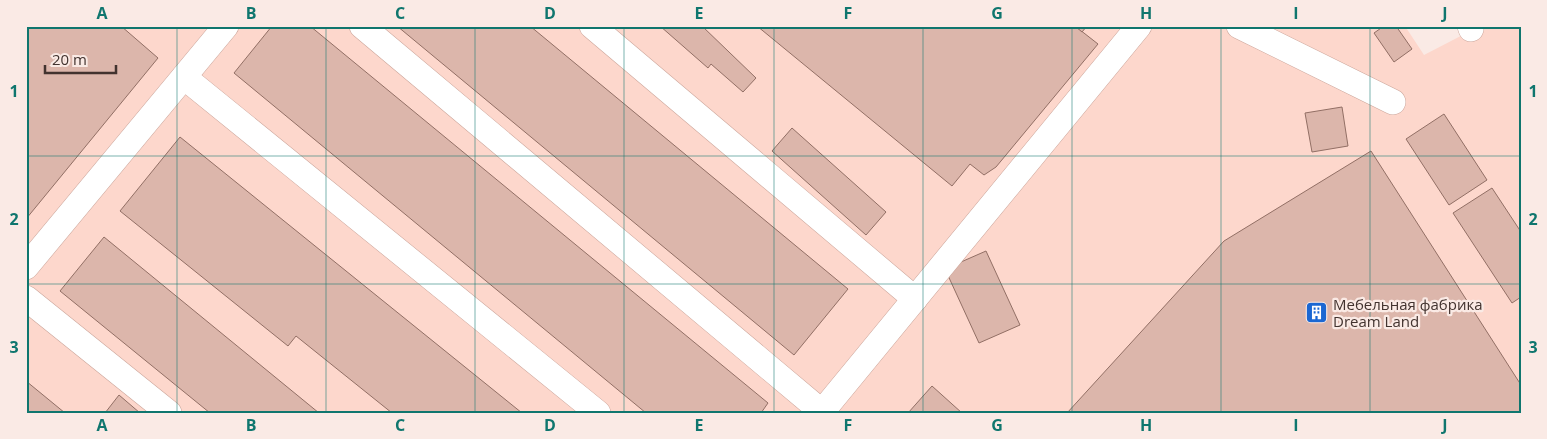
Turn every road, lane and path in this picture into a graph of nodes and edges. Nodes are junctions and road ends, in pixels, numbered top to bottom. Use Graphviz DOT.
graph roads {
  1 [pos="226,26"];
  2 [pos="362,26"];
  3 [pos="592,26"];
  4 [pos="1138,26"];
  5 [pos="1239,26"];
  6 [pos="184,77"];
  7 [pos="1393,102"];
  8 [pos="26,267"];
  9 [pos="26,298"];
  10 [pos="915,299"];
  11 [pos="822,412"];
  12 [pos="169,413"];
  13 [pos="598,413"];
  1 -- 6 [label="lane"];
  2 -- 11 [label="lane"];
  3 -- 10 [label="lane"];
  4 -- 10 [label="lane"];
  5 -- 7 [label="lane"];
  6 -- 8 [label="lane"];
  6 -- 13 [label="lane"];
  9 -- 12 [label="lane"];
  10 -- 11 [label="lane"];
}
